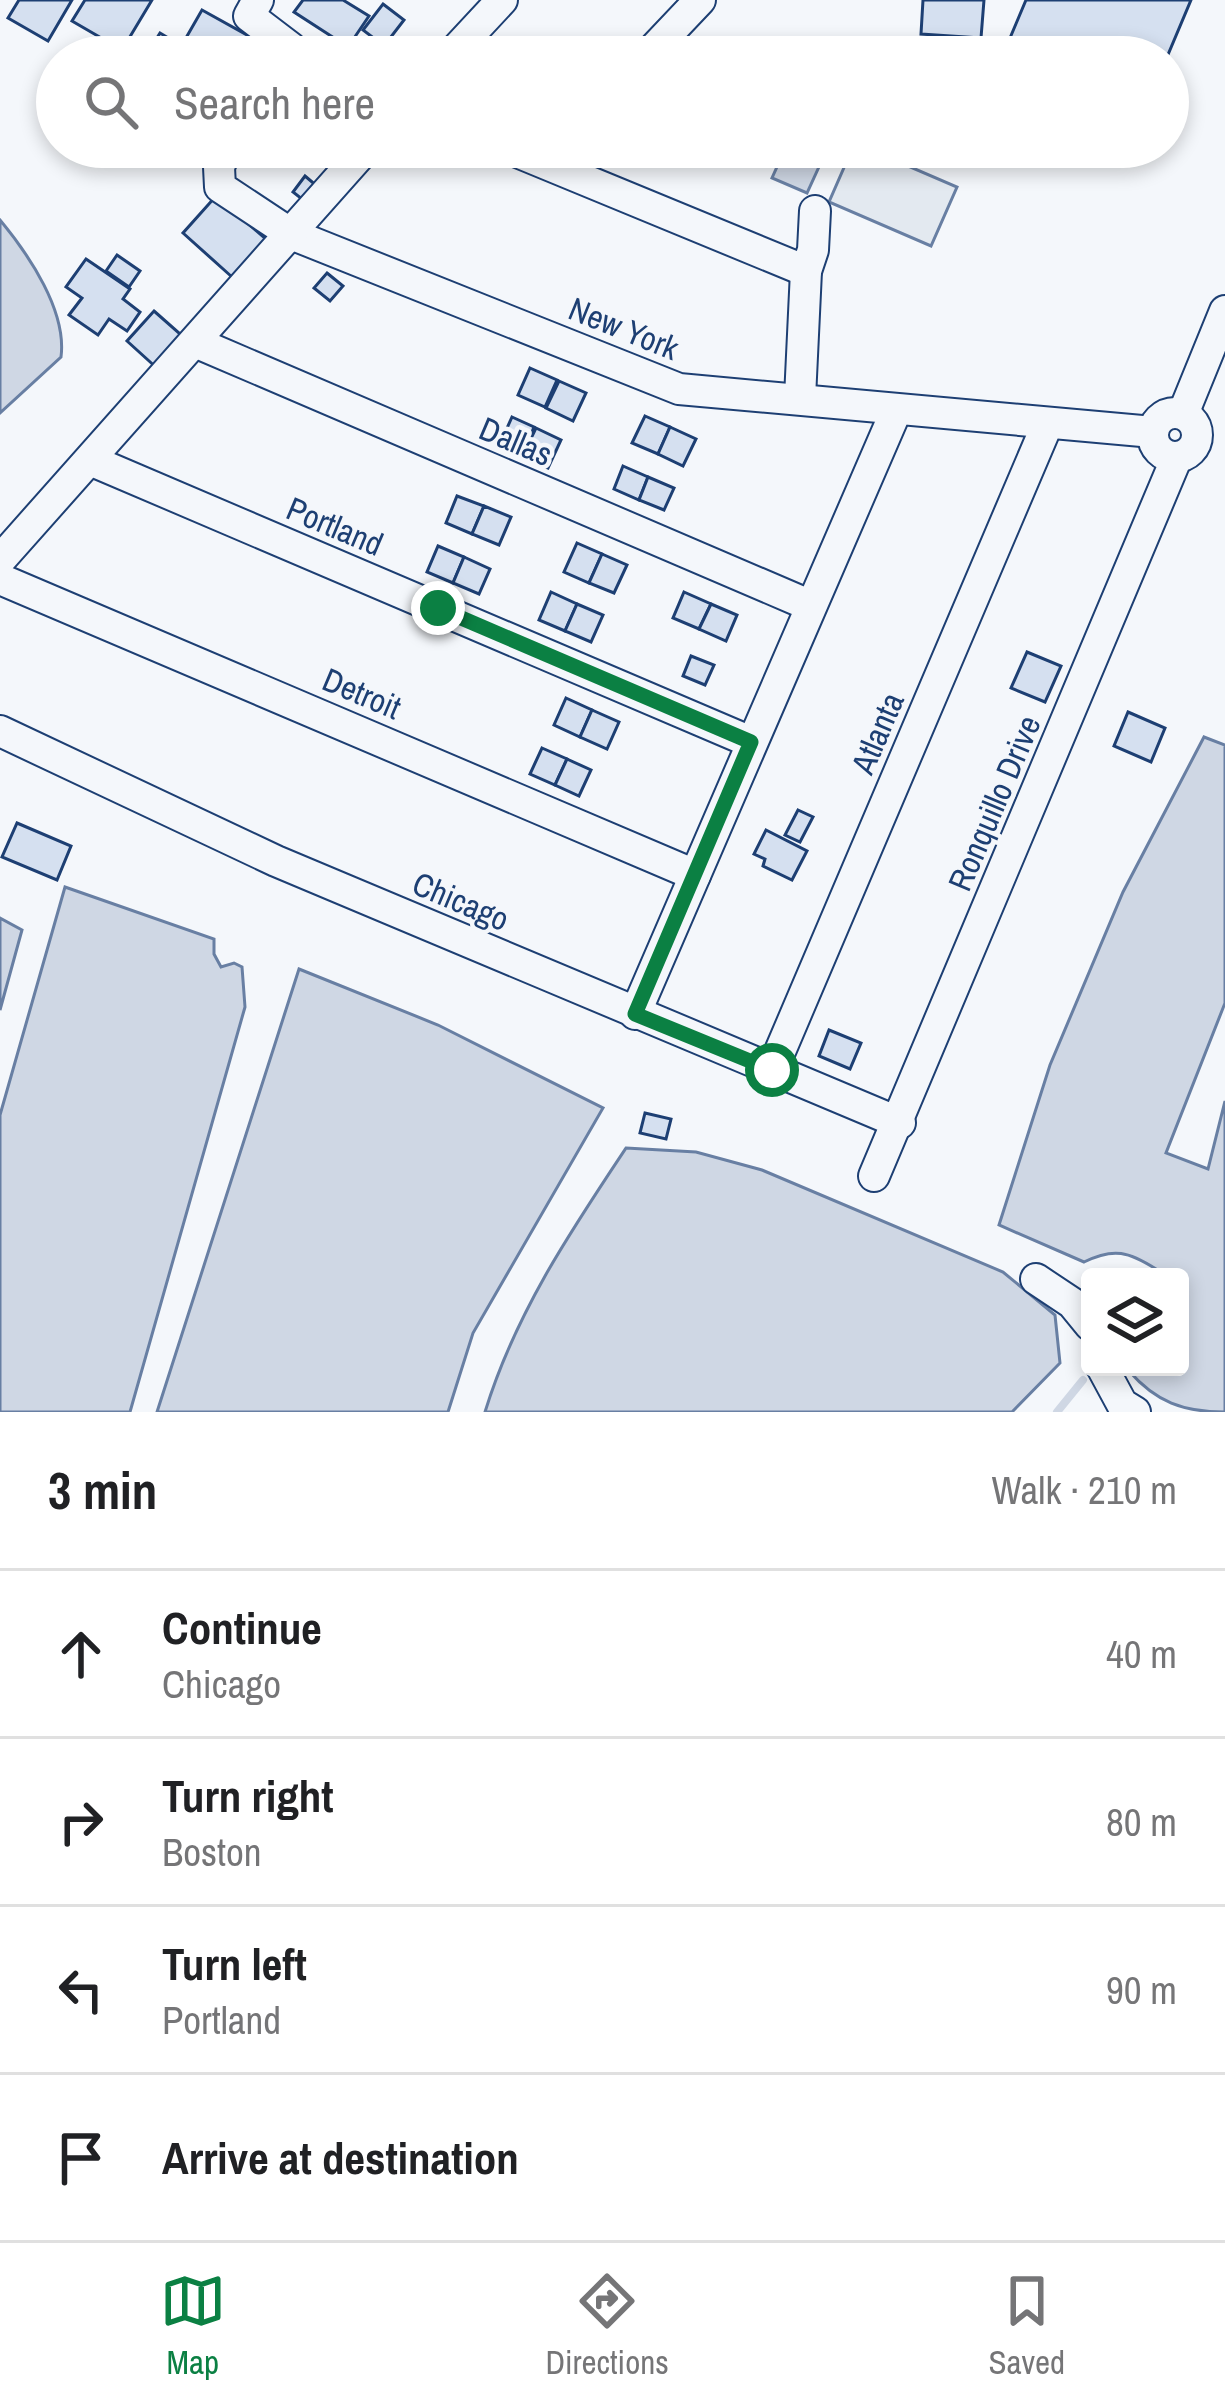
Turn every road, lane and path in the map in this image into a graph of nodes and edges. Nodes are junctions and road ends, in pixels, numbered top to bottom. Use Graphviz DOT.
graph roads {
  1 [pos="258,0"];
  2 [pos="502,0"];
  3 [pos="700,0"];
  4 [pos="276,36"];
  5 [pos="469,36"];
  6 [pos="666,36"];
  7 [pos="219,168"];
  8 [pos="350,168"];
  9 [pos="577,168"];
  10 [pos="815,212"];
  11 [pos="291,235"];
  12 [pos="806,271"];
  13 [pos="1225,311"];
  14 [pos="195,343"];
  15 [pos="800,398"];
  16 [pos="896,411"];
  17 [pos="1183,414"];
  18 [pos="1047,425"];
  19 [pos="1153,432"];
  20 [pos="1177,457"];
  21 [pos="90,460"];
  22 [pos="0,560"];
  23 [pos="0,579"];
  24 [pos="809,605"];
  25 [pos="0,731"];
  26 [pos="751,742"];
  27 [pos="694,874"];
  28 [pos="635,1014"];
  29 [pos="772,1070"];
  30 [pos="899,1123"];
  31 [pos="874,1176"];
  32 [pos="1036,1279"];
  33 [pos="1081,1314"];
  34 [pos="1107,1376"];
  35 [pos="1135,1412"];
  1 -- 4 [label="street"];
  2 -- 5 [label="street"];
  3 -- 6 [label="street"];
  7 -- 11 [label="street, New York"];
  8 -- 11 [label="street"];
  9 -- 12 [label="street"];
  10 -- 12 [label="street"];
  11 -- 14 [label="street"];
  11 -- 15 [label="street, New York"];
  12 -- 15 [label="street"];
  13 -- 17 [label="street, Ronquillo Drive"];
  14 -- 21 [label="street"];
  14 -- 24 [label="street, Dallas"];
  15 -- 16 [label="street, New York"];
  16 -- 18 [label="street, New York"];
  16 -- 24 [label="street"];
  17 -- 19 [label="street"];
  17 -- 20 [label="street, Ronquillo Drive"];
  18 -- 19 [label="street, New York"];
  18 -- 29 [label="street, Atlanta"];
  19 -- 20 [label="street"];
  20 -- 30 [label="street, Ronquillo Drive"];
  21 -- 22 [label="street"];
  21 -- 26 [label="street, Portland"];
  23 -- 27 [label="street, Detroit"];
  24 -- 26 [label="street"];
  25 -- 28 [label="street, Chicago"];
  26 -- 27 [label="street"];
  27 -- 28 [label="street"];
  28 -- 29 [label="street, Chicago"];
  29 -- 30 [label="street, Chicago"];
  30 -- 31 [label="street, Ronquillo Drive"];
  32 -- 33 [label="street"];
  34 -- 35 [label="street"];
}
